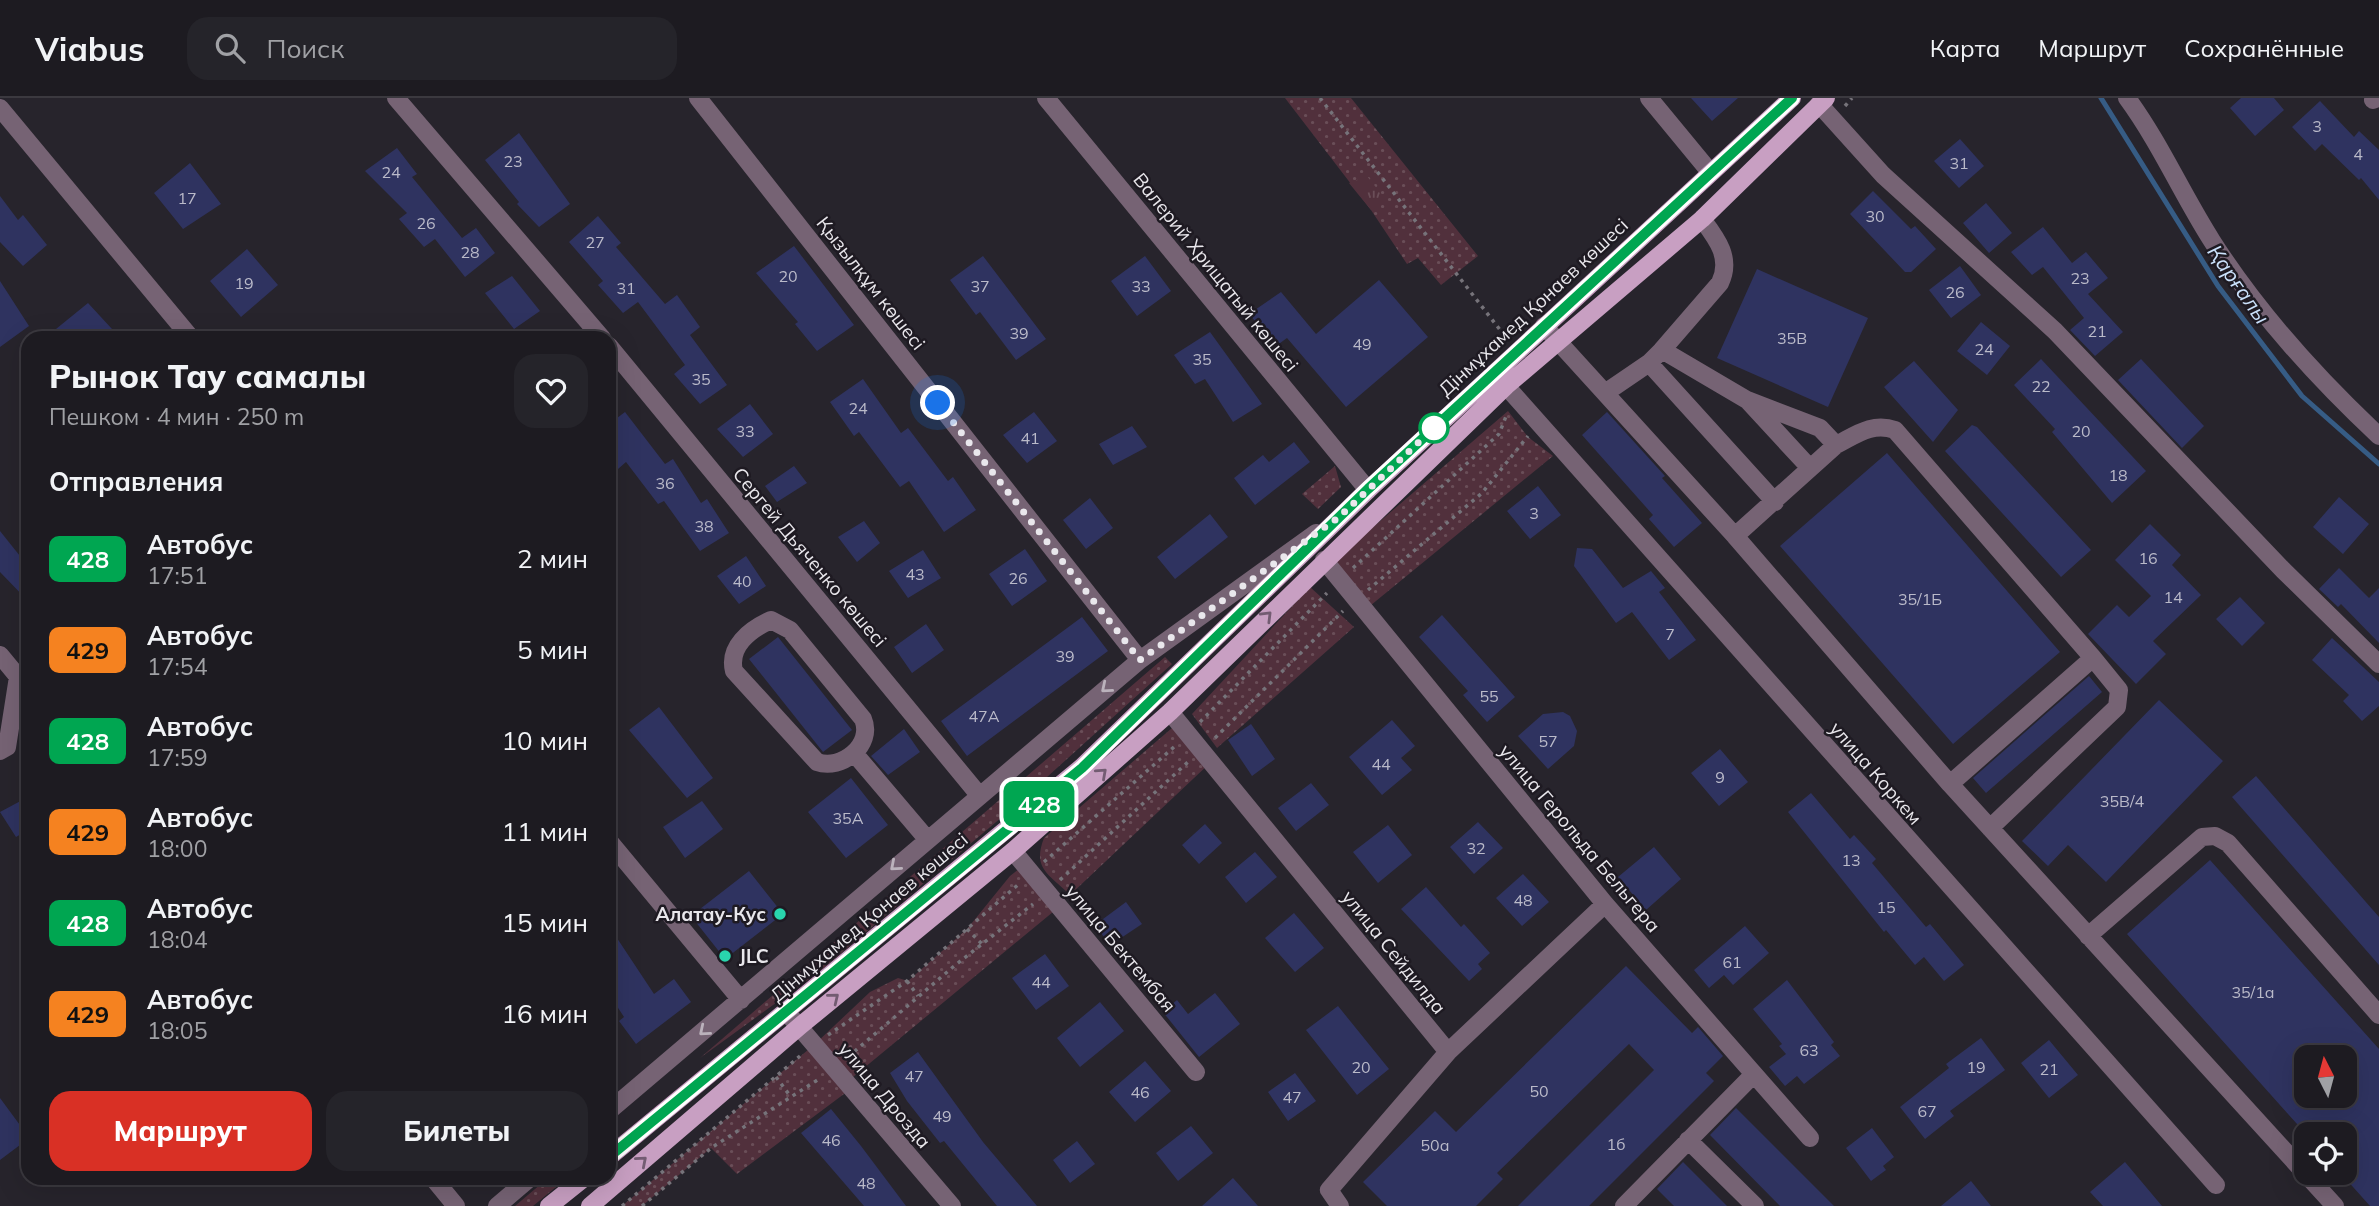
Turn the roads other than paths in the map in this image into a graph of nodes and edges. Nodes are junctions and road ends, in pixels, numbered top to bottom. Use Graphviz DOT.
graph roads {
  1 [pos="396,98"];
  2 [pos="698,98"];
  3 [pos="1046,98"];
  4 [pos="1648,98"];
  5 [pos="1792,98"];
  6 [pos="2127,98"];
  7 [pos="1822,101"];
  8 [pos="0,108"];
  9 [pos="1710,172"];
  10 [pos="1702,219"];
  11 [pos="1544,326"];
  12 [pos="185,331"];
  13 [pos="596,331"];
  14 [pos="1558,341"];
  15 [pos="1662,349"];
  16 [pos="616,354"];
  17 [pos="1648,363"];
  18 [pos="1506,386"];
  19 [pos="1605,393"];
  20 [pos="1747,400"];
  21 [pos="2379,436"];
  22 [pos="1836,445"];
  23 [pos="1810,468"];
  24 [pos="1368,489"];
  25 [pos="1775,502"];
  26 [pos="1339,517"];
  27 [pos="1735,537"];
  28 [pos="1324,560"];
  29 [pos="0,655"];
  30 [pos="2093,658"];
  31 [pos="1140,660"];
  32 [pos="2379,664"];
  33 [pos="21,681"];
  34 [pos="21,691"];
  35 [pos="1170,712"];
  36 [pos="0,751"];
  37 [pos="854,753"];
  38 [pos="1950,784"];
  39 [pos="979,794"];
  40 [pos="1990,828"];
  41 [pos="927,839"];
  42 [pos="616,849"];
  43 [pos="1013,852"];
  44 [pos="1605,904"];
  45 [pos="2088,936"];
  46 [pos="741,1000"];
  47 [pos="787,1012"];
  48 [pos="2379,1015"];
  49 [pos="800,1026"];
  50 [pos="1448,1052"];
  51 [pos="1196,1072"];
  52 [pos="1754,1073"];
  53 [pos="616,1105"];
  54 [pos="1811,1138"];
  55 [pos="1688,1140"];
  56 [pos="616,1151"];
  57 [pos="616,1184"];
  58 [pos="439,1185"];
  59 [pos="522,1185"];
  60 [pos="575,1185"];
  61 [pos="614,1185"];
  62 [pos="2216,1185"];
  63 [pos="1643,1199"];
  64 [pos="456,1206"];
  65 [pos="497,1206"];
  66 [pos="549,1206"];
  67 [pos="590,1206"];
  68 [pos="952,1206"];
  69 [pos="1340,1206"];
  70 [pos="1624,1206"];
  71 [pos="1755,1206"];
  72 [pos="2335,1206"];
  1 -- 13 [label="street"];
  2 -- 31 [label="street, Қызылқұм көшесі"];
  3 -- 24 [label="street, Валерий Хрищатый көшесі"];
  4 -- 9 [label="street"];
  5 -- 9 [label="main road, Дінмұхамед Қонаев көшесі"];
  6 -- 21 [label="street"];
  7 -- 10 [label="main road, Дінмұхамед Қонаев көшесі"];
  7 -- 32 [label="street"];
  8 -- 12 [label="street"];
  9 -- 11 [label="main road, Дінмұхамед Қонаев көшесі"];
  10 -- 14 [label="main road, Дінмұхамед Қонаев көшесі"];
  10 -- 15 [label="street"];
  11 -- 14 [label="street"];
  11 -- 24 [label="main road, Дінмұхамед Қонаев көшесі"];
  14 -- 18 [label="main road, Дінмұхамед Қонаев көшесі"];
  14 -- 19 [label="street"];
  15 -- 17 [label="street"];
  15 -- 20 [label="street"];
  16 -- 39 [label="street, Сергей Дьяченко көшесі"];
  17 -- 19 [label="street"];
  17 -- 25 [label="street"];
  18 -- 28 [label="main road, Дінмұхамед Қонаев көшесі"];
  18 -- 62 [label="street, улица Коркем"];
  19 -- 27 [label="street"];
  20 -- 22 [label="street"];
  20 -- 23 [label="street"];
  22 -- 23 [label="street"];
  22 -- 30 [label="street"];
  23 -- 25 [label="street"];
  24 -- 26 [label="main road, Дінмұхамед Қонаев көшесі"];
  25 -- 27 [label="street"];
  26 -- 31 [label="street"];
  26 -- 47 [label="main road, Дінмұхамед Қонаев көшесі"];
  27 -- 38 [label="street"];
  35 -- 28 [label="main road, Дінмұхамед Қонаев көшесі, one-way"];
  28 -- 44 [label="street, улица Герольда Бельгера"];
  29 -- 33 [label="street"];
  30 -- 38 [label="street"];
  30 -- 40 [label="street"];
  31 -- 39 [label="street, one-way"];
  34 -- 36 [label="street"];
  43 -- 35 [label="main road, Дінмұхамед Қонаев көшесі, one-way"];
  35 -- 50 [label="street, улица Сейдилда"];
  37 -- 37 [label="street"];
  37 -- 41 [label="street"];
  38 -- 40 [label="street"];
  39 -- 41 [label="street"];
  40 -- 45 [label="street"];
  41 -- 46 [label="street, one-way"];
  42 -- 46 [label="street"];
  49 -- 43 [label="main road, Дінмұхамед Қонаев көшесі, one-way"];
  43 -- 51 [label="street, улица Бектембая"];
  44 -- 50 [label="street"];
  44 -- 52 [label="street, улица Герольда Бельгера"];
  45 -- 48 [label="street"];
  45 -- 72 [label="street"];
  46 -- 53 [label="street, one-way"];
  47 -- 49 [label="street, улица Дрозда"];
  47 -- 56 [label="main road, Дінмұхамед Қонаев көшесі"];
  57 -- 49 [label="main road, Дінмұхамед Қонаев көшесі, one-way"];
  49 -- 68 [label="street, улица Дрозда"];
  50 -- 69 [label="street"];
  52 -- 54 [label="street, улица Герольда Бельгера"];
  52 -- 55 [label="street"];
  55 -- 63 [label="street"];
  55 -- 71 [label="street"];
  58 -- 64 [label="street"];
  59 -- 65 [label="street"];
  60 -- 66 [label="main road"];
  67 -- 61 [label="main road, Дінмұхамед Қонаев көшесі, one-way"];
  63 -- 70 [label="street"];
}
